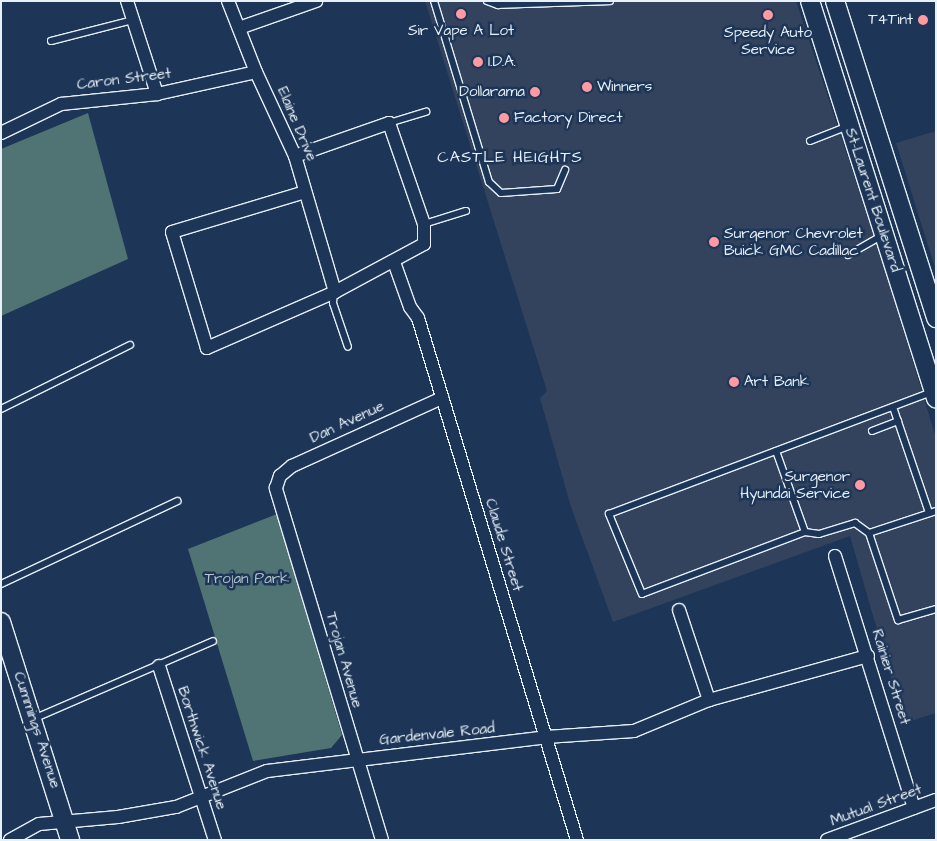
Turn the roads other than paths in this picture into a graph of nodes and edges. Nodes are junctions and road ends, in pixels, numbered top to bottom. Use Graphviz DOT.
graph roads {
  1 [pos="127,1"];
  2 [pos="228,1"];
  3 [pos="316,1"];
  4 [pos="434,1"];
  5 [pos="487,1"];
  6 [pos="610,1"];
  7 [pos="810,1"];
  8 [pos="835,1"];
  9 [pos="550,2"];
  10 [pos="133,20"];
  11 [pos="239,28"];
  12 [pos="51,41"];
  13 [pos="256,72"];
  14 [pos="157,94"];
  15 [pos="426,112"];
  16 [pos="389,123"];
  17 [pos="850,126"];
  18 [pos="1,133"];
  19 [pos="810,141"];
  20 [pos="295,156"];
  21 [pos="565,170"];
  22 [pos="305,192"];
  23 [pos="466,212"];
  24 [pos="424,224"];
  25 [pos="884,235"];
  26 [pos="848,255"];
  27 [pos="394,262"];
  28 [pos="335,292"];
  29 [pos="936,318"];
  30 [pos="130,345"];
  31 [pos="348,347"];
  32 [pos="935,395"];
  33 [pos="442,398"];
  34 [pos="893,407"];
  35 [pos="1,409"];
  36 [pos="898,422"];
  37 [pos="872,431"];
  38 [pos="776,451"];
  39 [pos="276,488"];
  40 [pos="178,501"];
  41 [pos="932,512"];
  42 [pos="805,532"];
  43 [pos="869,532"];
  44 [pos="835,556"];
  45 [pos="1,584"];
  46 [pos="936,609"];
  47 [pos="679,610"];
  48 [pos="1,622"];
  49 [pos="213,641"];
  50 [pos="5,650"];
  51 [pos="868,656"];
  52 [pos="159,666"];
  53 [pos="709,700"];
  54 [pos="33,719"];
  55 [pos="546,737"];
  56 [pos="357,759"];
  57 [pos="203,796"];
  58 [pos="936,800"];
  59 [pos="914,808"];
  60 [pos="65,822"];
  61 [pos="10,840"];
  62 [pos="70,840"];
  63 [pos="215,840"];
  64 [pos="382,840"];
  65 [pos="576,840"];
  66 [pos="827,840"];
  1 -- 10 [label="street"];
  2 -- 11 [label="street, Elaine Drive"];
  3 -- 11 [label="street"];
  4 -- 21 [label="lane"];
  5 -- 9 [label="lane"];
  6 -- 9 [label="lane"];
  7 -- 17 [label="main road, St-Laurent Boulevard"];
  8 -- 29 [label="main road, St-Laurent Boulevard"];
  10 -- 12 [label="lane"];
  10 -- 14 [label="street"];
  11 -- 13 [label="street, Elaine Drive"];
  13 -- 14 [label="street, Caron Street"];
  13 -- 20 [label="street, Elaine Drive"];
  14 -- 18 [label="street, Caron Street"];
  15 -- 16 [label="lane"];
  16 -- 20 [label="street"];
  16 -- 24 [label="street"];
  17 -- 19 [label="lane"];
  17 -- 25 [label="main road, St-Laurent Boulevard"];
  20 -- 22 [label="street, Elaine Drive"];
  22 -- 28 [label="street, Elaine Drive"];
  22 -- 28 [label="street"];
  23 -- 24 [label="lane"];
  24 -- 27 [label="street"];
  25 -- 26 [label="lane"];
  25 -- 32 [label="main road, St-Laurent Boulevard"];
  27 -- 28 [label="street"];
  27 -- 33 [label="street, Claude Street"];
  28 -- 31 [label="lane"];
  30 -- 35 [label="lane"];
  32 -- 34 [label="lane"];
  33 -- 39 [label="street, Dan Avenue"];
  33 -- 55 [label="street, Claude Street"];
  34 -- 36 [label="lane"];
  34 -- 38 [label="lane"];
  36 -- 37 [label="lane"];
  36 -- 41 [label="lane"];
  38 -- 42 [label="lane"];
  38 -- 42 [label="lane"];
  39 -- 56 [label="street, Trojan Avenue"];
  40 -- 45 [label="lane"];
  41 -- 43 [label="lane"];
  42 -- 43 [label="lane"];
  43 -- 46 [label="lane"];
  44 -- 51 [label="street, Rainier Street"];
  47 -- 53 [label="street"];
  48 -- 50 [label="main road, Cummings Avenue"];
  49 -- 52 [label="lane"];
  50 -- 54 [label="main road, Cummings Avenue"];
  51 -- 53 [label="street, Gardenvale Road"];
  51 -- 59 [label="street, Rainier Street"];
  52 -- 54 [label="lane"];
  52 -- 57 [label="street, Borthwick Avenue"];
  53 -- 55 [label="street, Gardenvale Road"];
  54 -- 60 [label="main road, Cummings Avenue"];
  55 -- 56 [label="street, Gardenvale Road"];
  55 -- 65 [label="street, Claude Street"];
  56 -- 57 [label="street, Gardenvale Road"];
  56 -- 64 [label="street, Trojan Avenue"];
  57 -- 60 [label="street, Gardenvale Road"];
  57 -- 63 [label="street, Borthwick Avenue"];
  58 -- 59 [label="street, Mutual Street"];
  59 -- 66 [label="street, Mutual Street"];
  60 -- 61 [label="street, Gardenvale Road"];
  60 -- 62 [label="main road, Cummings Avenue"];
}
